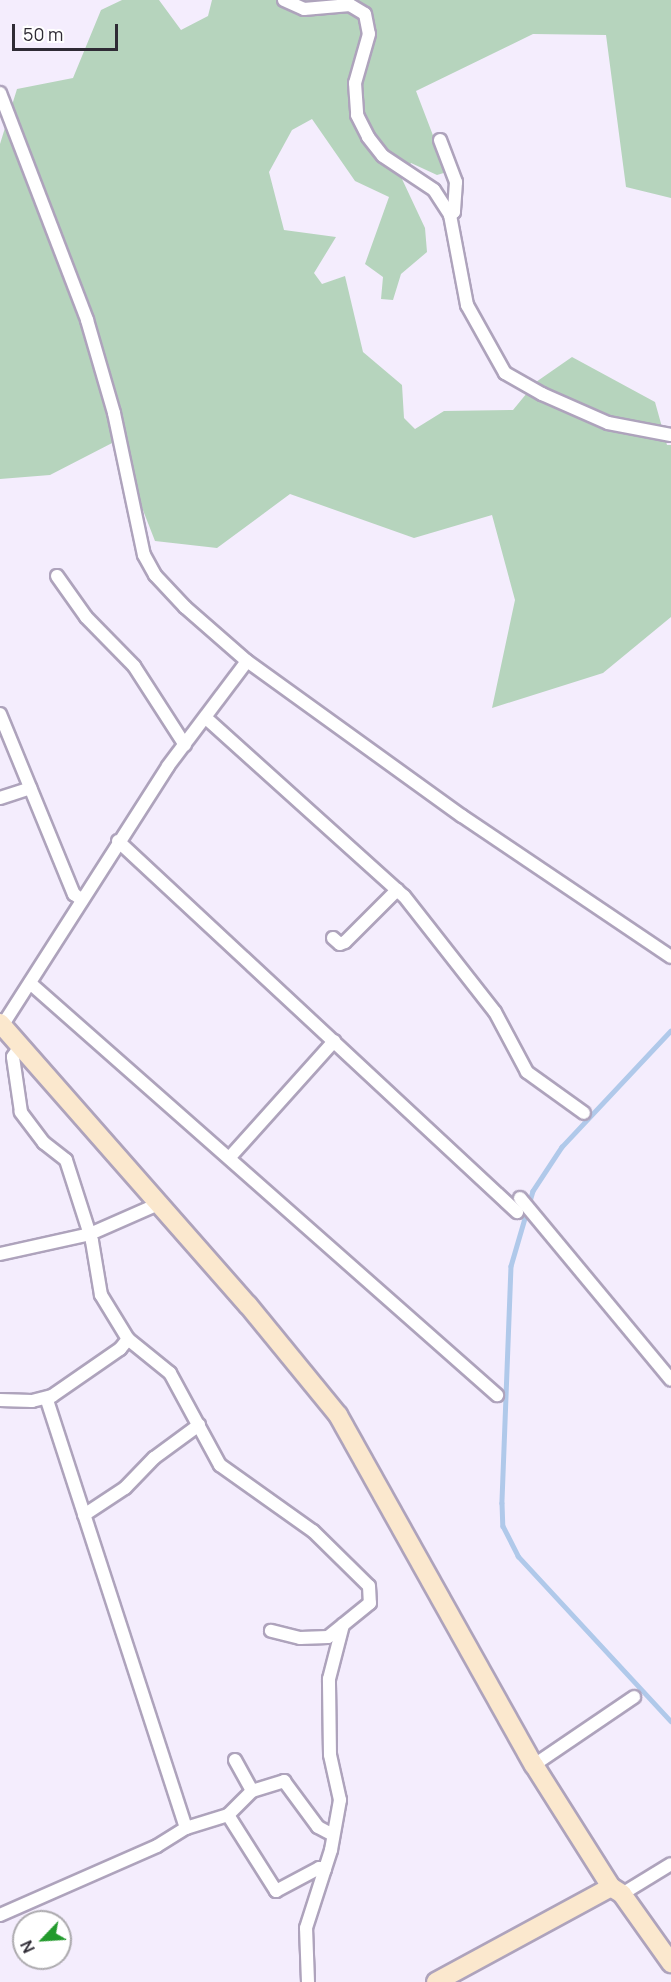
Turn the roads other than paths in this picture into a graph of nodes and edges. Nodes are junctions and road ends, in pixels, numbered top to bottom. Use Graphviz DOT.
graph roads {
  1 [pos="284,0"];
  2 [pos="0,93"];
  3 [pos="440,140"];
  4 [pos="450,215"];
  5 [pos="671,435"];
  6 [pos="57,576"];
  7 [pos="247,661"];
  8 [pos="0,714"];
  9 [pos="206,718"];
  10 [pos="185,745"];
  11 [pos="30,788"];
  12 [pos="0,798"];
  13 [pos="118,841"];
  14 [pos="397,890"];
  15 [pos="82,900"];
  16 [pos="333,938"];
  17 [pos="671,957"];
  18 [pos="30,983"];
  19 [pos="1,1024"];
  20 [pos="334,1041"];
  21 [pos="20,1046"];
  22 [pos="584,1113"];
  23 [pos="230,1157"];
  24 [pos="520,1197"];
  25 [pos="158,1204"];
  26 [pos="517,1212"];
  27 [pos="90,1234"];
  28 [pos="0,1254"];
  29 [pos="128,1340"];
  30 [pos="671,1380"];
  31 [pos="497,1395"];
  32 [pos="46,1398"];
  33 [pos="0,1400"];
  34 [pos="199,1425"];
  35 [pos="84,1515"];
  36 [pos="343,1625"];
  37 [pos="271,1632"];
  38 [pos="634,1697"];
  39 [pos="235,1760"];
  40 [pos="534,1765"];
  41 [pos="252,1791"];
  42 [pos="228,1815"];
  43 [pos="186,1828"];
  44 [pos="331,1834"];
  45 [pos="671,1864"];
  46 [pos="325,1870"];
  47 [pos="617,1890"];
  48 [pos="0,1915"];
  49 [pos="671,1963"];
  50 [pos="308,1982"];
  51 [pos="436,1982"];
  1 -- 4 [label="street"];
  2 -- 7 [label="street"];
  3 -- 4 [label="street"];
  4 -- 5 [label="street"];
  6 -- 10 [label="street"];
  7 -- 9 [label="street"];
  7 -- 17 [label="street"];
  8 -- 11 [label="street"];
  9 -- 10 [label="street"];
  9 -- 14 [label="street"];
  10 -- 13 [label="street"];
  11 -- 12 [label="street"];
  11 -- 15 [label="street"];
  13 -- 15 [label="street"];
  13 -- 20 [label="street"];
  14 -- 16 [label="street"];
  14 -- 22 [label="street"];
  15 -- 18 [label="street"];
  18 -- 19 [label="street"];
  18 -- 23 [label="street"];
  19 -- 21 [label="street"];
  20 -- 23 [label="street"];
  20 -- 26 [label="street"];
  21 -- 25 [label="street"];
  21 -- 27 [label="street"];
  23 -- 31 [label="street"];
  24 -- 30 [label="street"];
  25 -- 27 [label="street"];
  25 -- 40 [label="street"];
  27 -- 28 [label="street"];
  27 -- 29 [label="street"];
  29 -- 32 [label="street"];
  29 -- 34 [label="street"];
  32 -- 33 [label="street"];
  32 -- 35 [label="street"];
  34 -- 35 [label="street"];
  34 -- 36 [label="street"];
  35 -- 43 [label="street"];
  36 -- 37 [label="street"];
  36 -- 44 [label="street"];
  38 -- 40 [label="street"];
  39 -- 41 [label="street"];
  40 -- 47 [label="street"];
  41 -- 42 [label="street"];
  41 -- 44 [label="street"];
  42 -- 43 [label="street"];
  42 -- 46 [label="street"];
  43 -- 48 [label="street"];
  44 -- 46 [label="street"];
  45 -- 47 [label="street"];
  46 -- 50 [label="street"];
  47 -- 49 [label="street"];
  47 -- 51 [label="street"];
}
